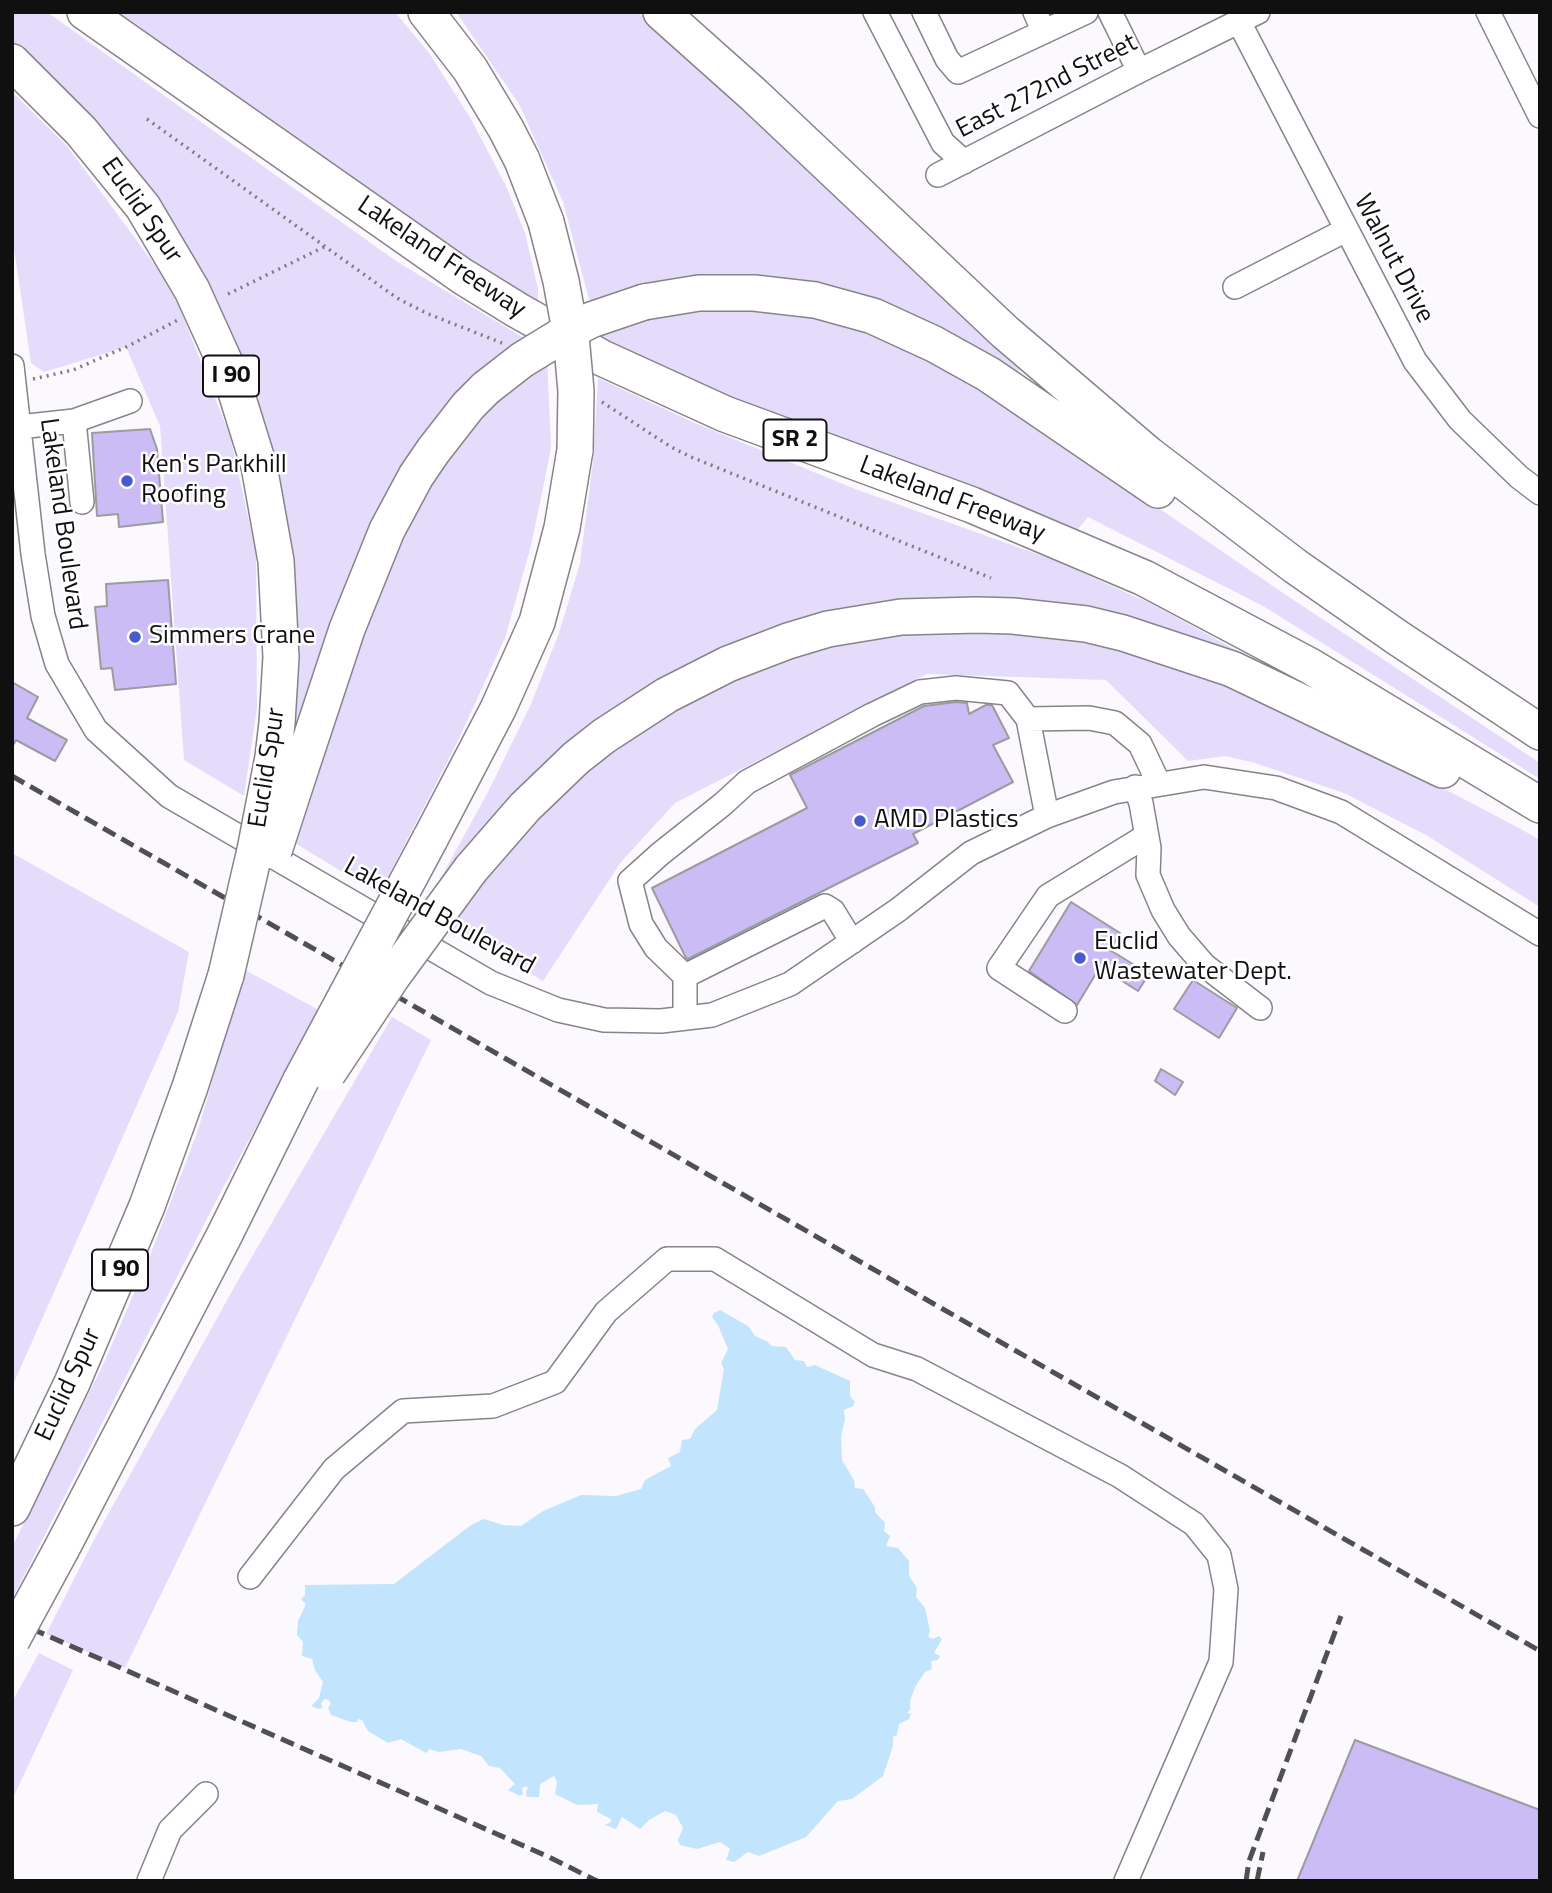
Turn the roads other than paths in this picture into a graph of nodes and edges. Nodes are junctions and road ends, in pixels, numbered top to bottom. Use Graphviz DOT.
graph roads {
  1 [pos="85,12"];
  2 [pos="426,12"];
  3 [pos="661,12"];
  4 [pos="875,12"];
  5 [pos="924,12"];
  6 [pos="1086,12"];
  7 [pos="1110,12"];
  8 [pos="1488,12"];
  9 [pos="1249,17"];
  10 [pos="1040,22"];
  11 [pos="12,62"];
  12 [pos="1139,71"];
  13 [pos="1540,116"];
  14 [pos="964,162"];
  15 [pos="938,176"];
  16 [pos="1346,230"];
  17 [pos="1235,287"];
  18 [pos="13,375"];
  19 [pos="130,401"];
  20 [pos="75,421"];
  21 [pos="16,422"];
  22 [pos="1540,493"];
  23 [pos="19,495"];
  24 [pos="82,502"];
  25 [pos="1028,719"];
  26 [pos="1540,732"];
  27 [pos="1540,750"];
  28 [pos="286,764"];
  29 [pos="1159,783"];
  30 [pos="1135,787"];
  31 [pos="1540,805"];
  32 [pos="1047,816"];
  33 [pos="1540,823"];
  34 [pos="1146,836"];
  35 [pos="1540,934"];
  36 [pos="852,942"];
  37 [pos="685,976"];
  38 [pos="1260,1008"];
  39 [pos="1065,1011"];
  40 [pos="685,1018"];
  41 [pos="310,1083"];
  42 [pos="12,1508"];
  43 [pos="250,1577"];
  44 [pos="12,1640"];
  45 [pos="206,1794"];
  46 [pos="149,1881"];
  47 [pos="1126,1881"];
  1 -- 31 [label="highway, Lakeland Freeway / SR 2"];
  2 -- 41 [label="highway, bridge"];
  3 -- 26 [label="highway"];
  4 -- 14 [label="street"];
  5 -- 10 [label="street"];
  6 -- 10 [label="street"];
  7 -- 12 [label="street"];
  8 -- 13 [label="street"];
  9 -- 12 [label="street, East 272nd Street"];
  9 -- 16 [label="street, Walnut Drive"];
  11 -- 28 [label="highway, Euclid Spur / I 90"];
  12 -- 14 [label="street, East 272nd Street"];
  14 -- 15 [label="street, East 272nd Street"];
  16 -- 17 [label="street"];
  16 -- 22 [label="street, Walnut Drive"];
  18 -- 21 [label="street, Lakeland Boulevard"];
  19 -- 20 [label="street"];
  20 -- 21 [label="street"];
  20 -- 24 [label="street"];
  21 -- 23 [label="street, Lakeland Boulevard"];
  23 -- 40 [label="street, Lakeland Boulevard"];
  25 -- 29 [label="street"];
  25 -- 32 [label="street"];
  25 -- 37 [label="street"];
  27 -- 28 [label="highway, bridge"];
  28 -- 42 [label="highway, Euclid Spur / I 90, bridge"];
  29 -- 30 [label="street, Lakeland Boulevard"];
  29 -- 35 [label="street, Lakeland Boulevard"];
  30 -- 32 [label="street, Lakeland Boulevard"];
  30 -- 34 [label="street"];
  32 -- 36 [label="street, Lakeland Boulevard"];
  33 -- 41 [label="highway, bridge"];
  34 -- 38 [label="street"];
  34 -- 39 [label="street"];
  36 -- 37 [label="street"];
  36 -- 40 [label="street, Lakeland Boulevard"];
  37 -- 40 [label="street"];
  41 -- 44 [label="highway, bridge"];
  43 -- 47 [label="street"];
  45 -- 46 [label="street"];
}
